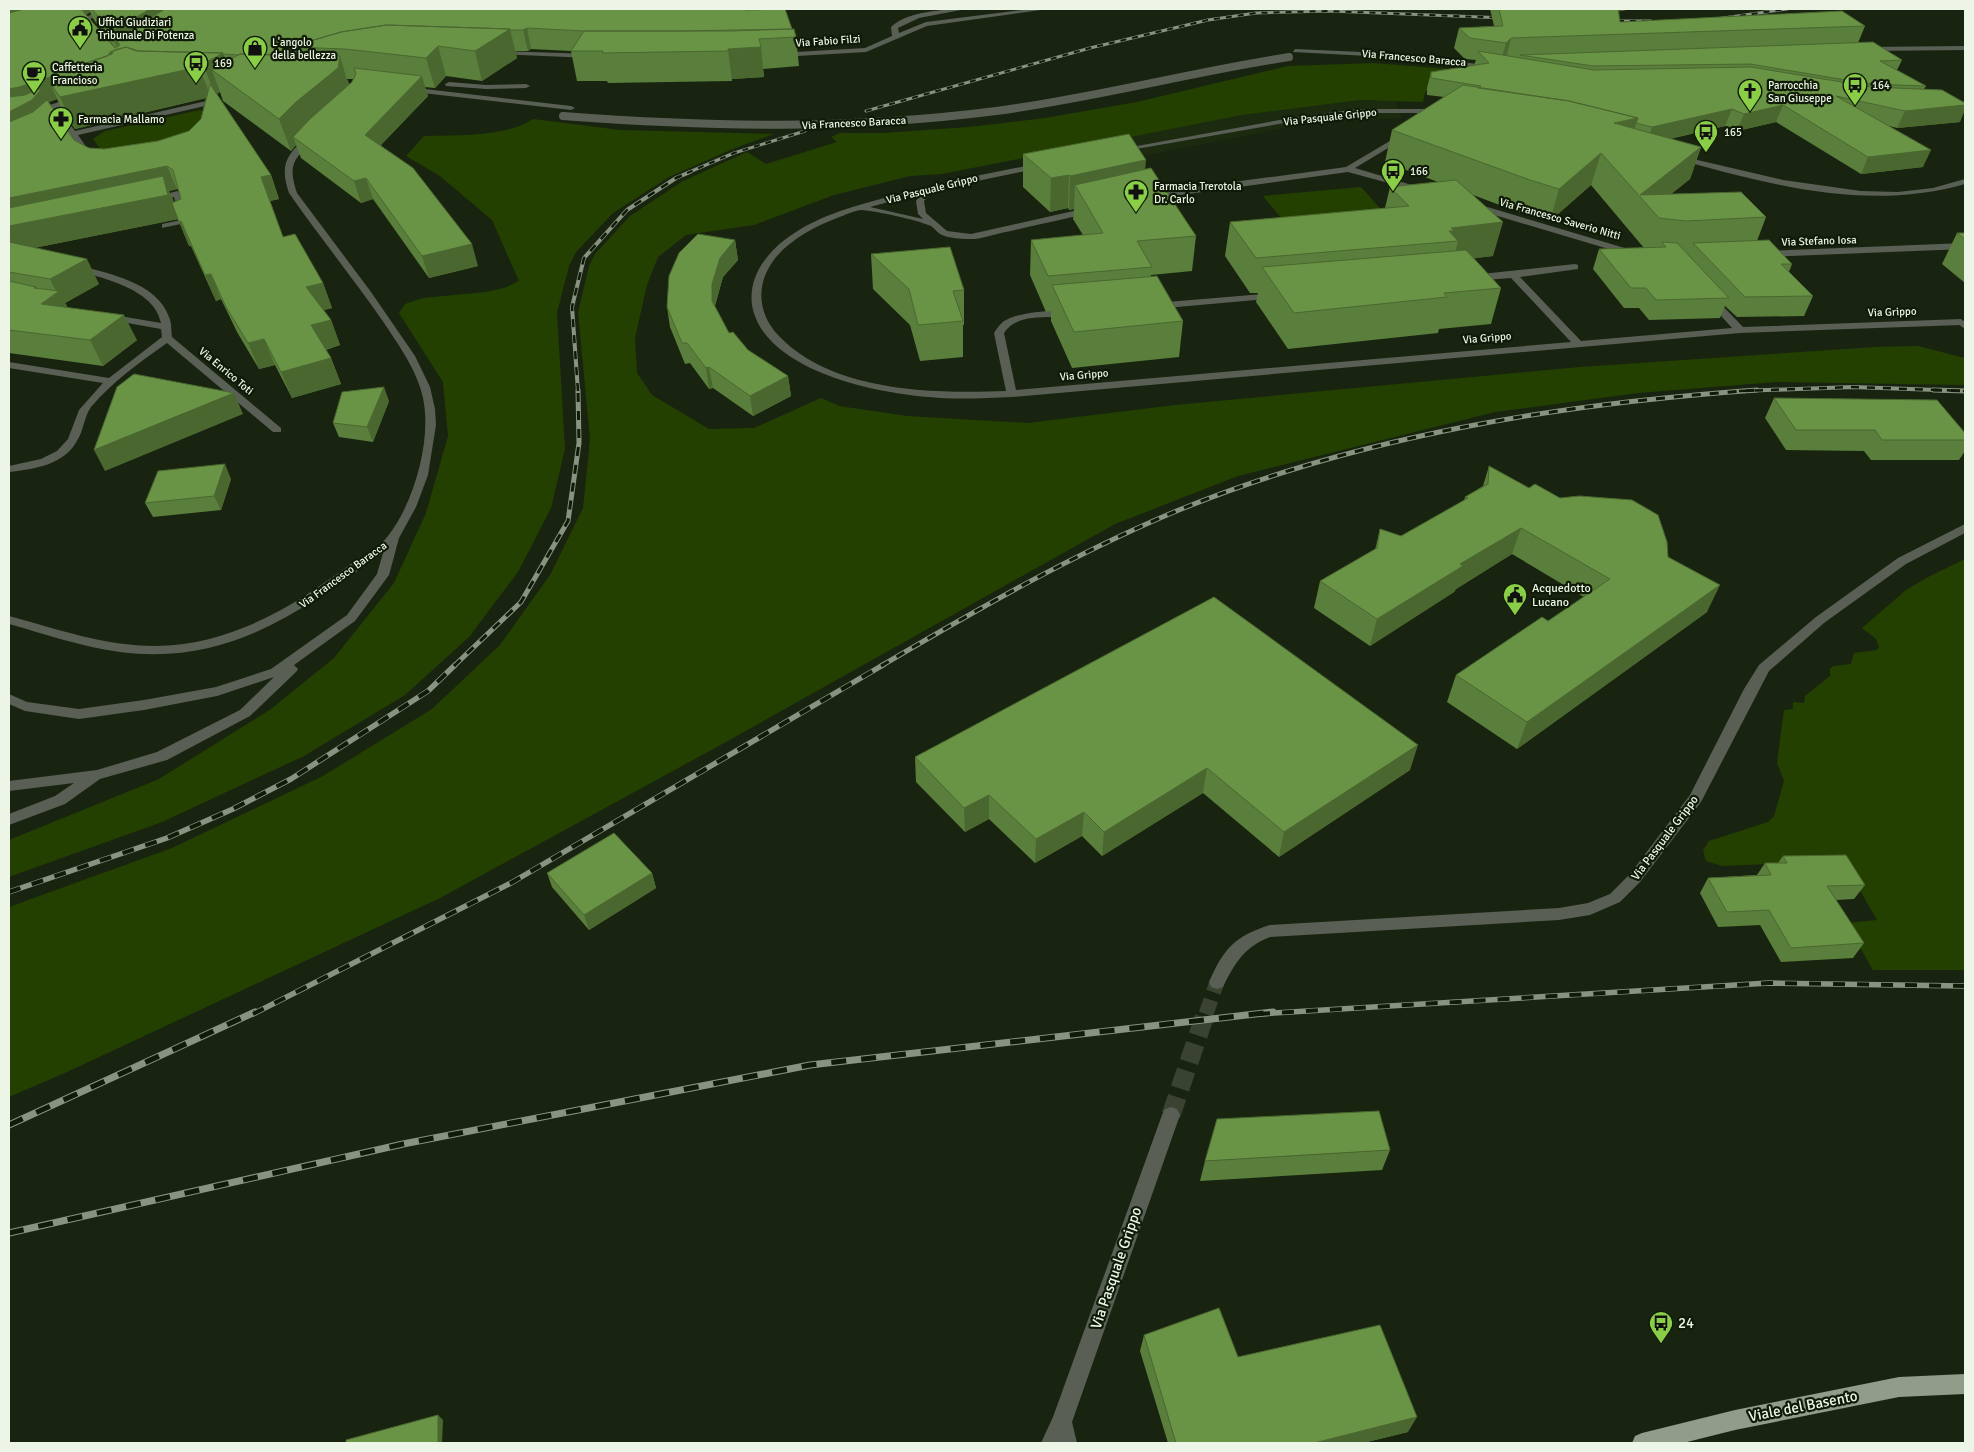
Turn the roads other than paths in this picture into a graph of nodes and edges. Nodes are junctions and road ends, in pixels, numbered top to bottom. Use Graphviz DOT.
graph roads {
  1 [pos="104,9"];
  2 [pos="963,9"];
  3 [pos="1045,9"];
  4 [pos="78,18"];
  5 [pos="87,19"];
  6 [pos="92,26"];
  7 [pos="896,37"];
  8 [pos="1965,48"];
  9 [pos="1859,50"];
  10 [pos="490,53"];
  11 [pos="1292,54"];
  12 [pos="595,56"];
  13 [pos="775,56"];
  14 [pos="1505,66"];
  15 [pos="407,81"];
  16 [pos="526,86"];
  17 [pos="84,96"];
  18 [pos="224,96"];
  19 [pos="63,103"];
  20 [pos="9,110"];
  21 [pos="1442,111"];
  22 [pos="1452,112"];
  23 [pos="58,114"];
  24 [pos="9,117"];
  25 [pos="1426,121"];
  26 [pos="54,122"];
  27 [pos="1410,131"];
  28 [pos="318,132"];
  29 [pos="73,134"];
  30 [pos="1109,152"];
  31 [pos="1665,154"];
  32 [pos="1050,163"];
  33 [pos="98,166"];
  34 [pos="1348,169"];
  35 [pos="1965,181"];
  36 [pos="931,188"];
  37 [pos="1430,193"];
  38 [pos="1146,198"];
  39 [pos="140,202"];
  40 [pos="1468,204"];
  41 [pos="857,208"];
  42 [pos="1097,209"];
  43 [pos="934,225"];
  44 [pos="164,226"];
  45 [pos="1965,246"];
  46 [pos="1753,255"];
  47 [pos="1643,256"];
  48 [pos="68,266"];
  49 [pos="1575,267"];
  50 [pos="1513,275"];
  51 [pos="1464,279"];
  52 [pos="1289,294"];
  53 [pos="1707,294"];
  54 [pos="1142,307"];
  55 [pos="1084,312"];
  56 [pos="97,315"];
  57 [pos="1964,323"];
  58 [pos="1740,330"];
  59 [pos="166,332"];
  60 [pos="1576,342"];
  61 [pos="9,365"];
  62 [pos="109,381"];
  63 [pos="1012,394"];
  64 [pos="277,430"];
  65 [pos="9,468"];
  66 [pos="1965,528"];
  67 [pos="393,538"];
  68 [pos="9,620"];
  69 [pos="312,648"];
  70 [pos="9,700"];
  71 [pos="98,774"];
  72 [pos="9,786"];
  73 [pos="9,820"];
  74 [pos="1217,982"];
  75 [pos="1170,1115"];
  76 [pos="1965,1384"];
  77 [pos="1062,1422"];
  78 [pos="1051,1443"];
  79 [pos="1067,1443"];
  80 [pos="1642,1443"];
  1 -- 5 [label="street"];
  2 -- 7 [label="street"];
  3 -- 7 [label="street, Via Fabio Filzi"];
  4 -- 5 [label="street"];
  5 -- 6 [label="street"];
  7 -- 13 [label="street, Via Fabio Filzi"];
  8 -- 9 [label="street"];
  10 -- 12 [label="street"];
  11 -- 11 [label="street, Via Francesco Baracca, bridge"];
  11 -- 14 [label="street, Via Francesco Baracca"];
  15 -- 16 [label="street"];
  17 -- 19 [label="street"];
  18 -- 29 [label="street"];
  19 -- 20 [label="street"];
  19 -- 23 [label="street"];
  19 -- 24 [label="street"];
  21 -- 22 [label="street, Via Pasquale Grippo"];
  21 -- 25 [label="street"];
  21 -- 30 [label="street, Via Pasquale Grippo"];
  23 -- 26 [label="street"];
  23 -- 29 [label="street"];
  27 -- 34 [label="street"];
  28 -- 67 [label="street, Via Francesco Baracca"];
  29 -- 33 [label="street"];
  31 -- 35 [label="street"];
  32 -- 36 [label="street, Via Pasquale Grippo"];
  34 -- 37 [label="street"];
  34 -- 38 [label="street"];
  36 -- 41 [label="street, Via Pasquale Grippo"];
  36 -- 43 [label="street"];
  39 -- 44 [label="street"];
  40 -- 47 [label="street, Via Francesco Saverio Nitti"];
  41 -- 43 [label="street"];
  41 -- 63 [label="street, Via Pasquale Grippo"];
  42 -- 43 [label="street"];
  45 -- 46 [label="street, Via Stefano Iosa"];
  48 -- 59 [label="street, Via Enrico Toti"];
  49 -- 50 [label="street"];
  50 -- 51 [label="street"];
  50 -- 60 [label="street"];
  52 -- 54 [label="street"];
  53 -- 58 [label="street"];
  55 -- 63 [label="street"];
  56 -- 59 [label="street"];
  57 -- 58 [label="street, Via Grippo"];
  58 -- 60 [label="street, Via Grippo"];
  59 -- 62 [label="street"];
  59 -- 64 [label="street, Via Enrico Toti"];
  60 -- 63 [label="street, Via Grippo"];
  61 -- 62 [label="street"];
  62 -- 65 [label="street"];
  66 -- 74 [label="street, Via Pasquale Grippo"];
  67 -- 68 [label="street, Via Francesco Baracca"];
  67 -- 69 [label="street"];
  69 -- 70 [label="street"];
  69 -- 71 [label="street"];
  71 -- 72 [label="street"];
  71 -- 73 [label="street"];
  75 -- 77 [label="street, Via Pasquale Grippo"];
  76 -- 80 [label="main road, Viale del Basento"];
  77 -- 78 [label="street, Via Pasquale Grippo"];
  77 -- 79 [label="street"];
}
